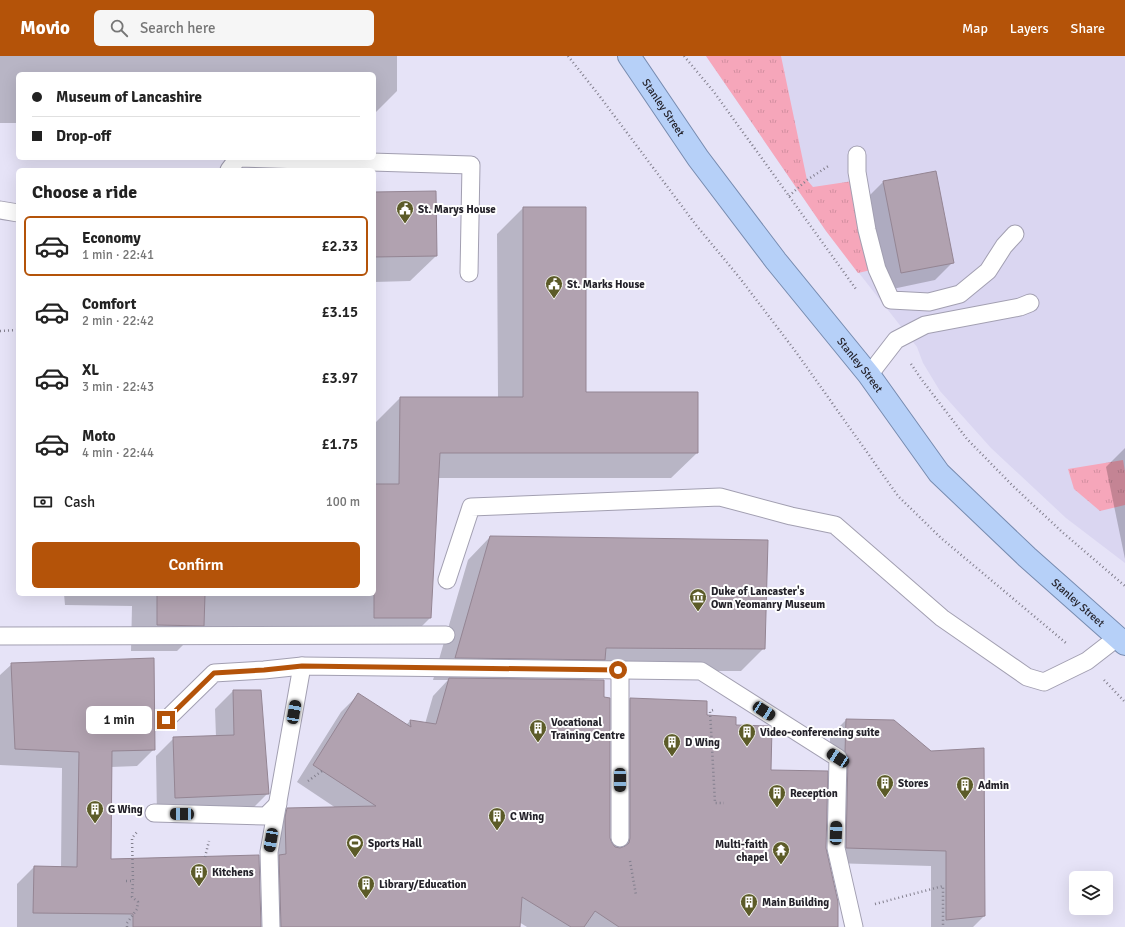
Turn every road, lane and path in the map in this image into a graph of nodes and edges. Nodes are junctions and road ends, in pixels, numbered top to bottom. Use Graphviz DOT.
graph roads {
  1 [pos="568,56"];
  2 [pos="629,56"];
  3 [pos="857,155"];
  4 [pos="305,160"];
  5 [pos="835,162"];
  6 [pos="789,196"];
  7 [pos="0,210"];
  8 [pos="16,213"];
  9 [pos="1015,234"];
  10 [pos="469,273"];
  11 [pos="1030,303"];
  12 [pos="16,330"];
  13 [pos="0,331"];
  14 [pos="868,374"];
  15 [pos="447,580"];
  16 [pos="446,635"];
  17 [pos="0,636"];
  18 [pos="1121,640"];
  19 [pos="1087,661"];
  20 [pos="302,666"];
  21 [pos="618,670"];
  22 [pos="1125,702"];
  23 [pos="716,710"];
  24 [pos="166,720"];
  25 [pos="724,803"];
  26 [pos="278,804"];
  27 [pos="154,813"];
  28 [pos="211,836"];
  29 [pos="620,838"];
  30 [pos="204,857"];
  31 [pos="126,881"];
  32 [pos="133,881"];
  33 [pos="636,895"];
  34 [pos="850,910"];
  35 [pos="127,927"];
  36 [pos="271,927"];
  37 [pos="854,927"];
  38 [pos="943,927"];
  1 -- 19 [label="path"];
  2 -- 14 [label="highway, Stanley Street"];
  3 -- 9 [label="lane"];
  4 -- 10 [label="lane"];
  5 -- 6 [label="path"];
  7 -- 8 [label="lane"];
  11 -- 14 [label="lane"];
  12 -- 13 [label="path"];
  14 -- 18 [label="highway, Stanley Street"];
  15 -- 19 [label="lane"];
  16 -- 17 [label="lane"];
  18 -- 19 [label="lane"];
  19 -- 22 [label="path"];
  20 -- 21 [label="lane"];
  20 -- 24 [label="lane"];
  20 -- 26 [label="lane"];
  21 -- 29 [label="lane"];
  21 -- 34 [label="lane"];
  23 -- 25 [label="path"];
  26 -- 27 [label="lane"];
  26 -- 36 [label="lane"];
  27 -- 32 [label="path"];
  28 -- 30 [label="path"];
  29 -- 33 [label="path"];
  31 -- 32 [label="path"];
  32 -- 35 [label="path"];
  34 -- 37 [label="lane"];
  34 -- 38 [label="path"];
}
